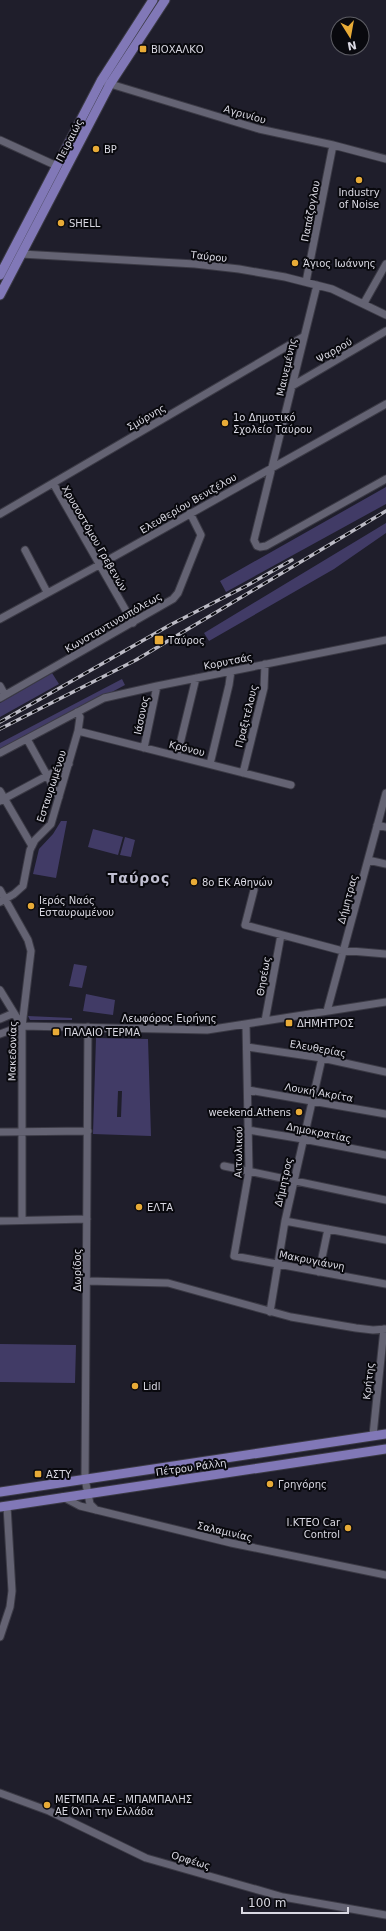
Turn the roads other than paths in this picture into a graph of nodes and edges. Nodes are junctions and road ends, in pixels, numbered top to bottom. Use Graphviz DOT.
graph roads {
  1 [pos="153,0"];
  2 [pos="165,0"];
  3 [pos="101,81"];
  4 [pos="110,84"];
  5 [pos="0,140"];
  6 [pos="333,145"];
  7 [pos="386,159"];
  8 [pos="57,166"];
  9 [pos="22,254"];
  10 [pos="386,264"];
  11 [pos="0,275"];
  12 [pos="306,282"];
  13 [pos="2,284"];
  14 [pos="317,285"];
  15 [pos="0,295"];
  16 [pos="364,303"];
  17 [pos="386,315"];
  18 [pos="386,331"];
  19 [pos="303,337"];
  20 [pos="292,386"];
  21 [pos="386,404"];
  22 [pos="274,466"];
  23 [pos="386,479"];
  24 [pos="53,483"];
  25 [pos="190,513"];
  26 [pos="0,514"];
  27 [pos="25,550"];
  28 [pos="99,565"];
  29 [pos="47,592"];
  30 [pos="0,619"];
  31 [pos="133,623"];
  32 [pos="386,640"];
  33 [pos="266,664"];
  34 [pos="231,671"];
  35 [pos="196,678"];
  36 [pos="0,686"];
  37 [pos="157,686"];
  38 [pos="3,696"];
  39 [pos="77,712"];
  40 [pos="78,731"];
  41 [pos="27,739"];
  42 [pos="144,748"];
  43 [pos="0,753"];
  44 [pos="177,756"];
  45 [pos="69,764"];
  46 [pos="210,764"];
  47 [pos="243,773"];
  48 [pos="47,775"];
  49 [pos="291,785"];
  50 [pos="0,791"];
  51 [pos="386,793"];
  52 [pos="59,797"];
  53 [pos="2,800"];
  54 [pos="377,825"];
  55 [pos="386,827"];
  56 [pos="32,846"];
  57 [pos="368,860"];
  58 [pos="386,864"];
  59 [pos="0,890"];
  60 [pos="254,890"];
  61 [pos="3,900"];
  62 [pos="281,935"];
  63 [pos="344,950"];
  64 [pos="386,954"];
  65 [pos="0,990"];
  66 [pos="386,1002"];
  67 [pos="328,1012"];
  68 [pos="14,1013"];
  69 [pos="0,1019"];
  70 [pos="265,1021"];
  71 [pos="246,1024"];
  72 [pos="22,1026"];
  73 [pos="88,1027"];
  74 [pos="0,1034"];
  75 [pos="247,1047"];
  76 [pos="322,1058"];
  77 [pos="386,1072"];
  78 [pos="248,1090"];
  79 [pos="312,1100"];
  80 [pos="386,1114"];
  81 [pos="248,1130"];
  82 [pos="88,1131"];
  83 [pos="0,1132"];
  84 [pos="21,1132"];
  85 [pos="303,1139"];
  86 [pos="386,1155"];
  87 [pos="224,1166"];
  88 [pos="249,1171"];
  89 [pos="294,1181"];
  90 [pos="386,1200"];
  91 [pos="87,1219"];
  92 [pos="22,1220"];
  93 [pos="0,1221"];
  94 [pos="284,1221"];
  95 [pos="328,1229"];
  96 [pos="386,1240"];
  97 [pos="234,1256"];
  98 [pos="277,1264"];
  99 [pos="319,1272"];
  100 [pos="87,1281"];
  101 [pos="386,1284"];
  102 [pos="270,1312"];
  103 [pos="385,1329"];
  104 [pos="386,1434"];
  105 [pos="373,1435"];
  106 [pos="386,1449"];
  107 [pos="85,1479"];
  108 [pos="0,1492"];
  109 [pos="87,1494"];
  110 [pos="63,1497"];
  111 [pos="3,1506"];
  112 [pos="96,1510"];
  113 [pos="386,1575"];
  114 [pos="0,1637"];
  115 [pos="0,1793"];
  116 [pos="386,1915"];
  1 -- 3 [label="main road, Πειραιώς"];
  2 -- 4 [label="main road, Πειραιώς"];
  3 -- 4 [label="street, Αγρινίου"];
  3 -- 8 [label="main road, Πειραιώς"];
  4 -- 6 [label="street, Αγρινίου"];
  4 -- 9 [label="main road, Πειραιώς"];
  5 -- 8 [label="street"];
  6 -- 7 [label="street, Αγρινίου"];
  6 -- 12 [label="street, Παπάζογλου"];
  8 -- 11 [label="main road, Πειραιώς"];
  9 -- 12 [label="street, Ταύρου"];
  9 -- 13 [label="main road, Πειραιώς"];
  10 -- 16 [label="street"];
  12 -- 14 [label="street, Ταύρου"];
  13 -- 15 [label="main road, Πειραιώς"];
  14 -- 16 [label="street, Ταύρου"];
  14 -- 19 [label="street, Μαινεμένης"];
  16 -- 17 [label="street, Ταύρου"];
  18 -- 20 [label="street, Ψαρρού"];
  19 -- 20 [label="street, Μαινεμένης"];
  19 -- 24 [label="street, Σμύρνης"];
  20 -- 22 [label="street, Μαινεμένης"];
  21 -- 22 [label="street, Ελευθερίου Βενιζέλου"];
  22 -- 23 [label="street, Μαινεμένης"];
  22 -- 25 [label="street, Ελευθερίου Βενιζέλου"];
  24 -- 26 [label="street, Σμύρνης"];
  24 -- 28 [label="street, Χρυσοστόμου Γρεβενών"];
  25 -- 28 [label="street, Ελευθερίου Βενιζέλου"];
  25 -- 31 [label="street, Κωνσταντινουπόλεως"];
  27 -- 29 [label="street"];
  28 -- 29 [label="street, Ελευθερίου Βενιζέλου"];
  28 -- 31 [label="street, Χρυσοστόμου Γρεβενών"];
  29 -- 30 [label="street, Ελευθερίου Βενιζέλου"];
  31 -- 38 [label="street, Κωνσταντινουπόλεως"];
  32 -- 33 [label="street, Κορυτσάς"];
  33 -- 34 [label="street, Κορυτσάς"];
  33 -- 47 [label="street, Πραξιτέλους"];
  34 -- 35 [label="street, Κορυτσάς"];
  34 -- 46 [label="street"];
  35 -- 37 [label="street, Κορυτσάς"];
  35 -- 44 [label="street"];
  36 -- 38 [label="street"];
  37 -- 39 [label="street, Κορυτσάς"];
  37 -- 42 [label="street, Ιάσονος"];
  39 -- 40 [label="street, Εσταυρωμένου"];
  39 -- 41 [label="street"];
  40 -- 42 [label="street, Κρόνου"];
  40 -- 45 [label="street, Εσταυρωμένου"];
  41 -- 43 [label="street"];
  41 -- 48 [label="street"];
  42 -- 44 [label="street, Κρόνου"];
  44 -- 46 [label="street, Κρόνου"];
  45 -- 48 [label="street"];
  45 -- 52 [label="street, Εσταυρωμένου"];
  46 -- 47 [label="street, Κρόνου"];
  47 -- 49 [label="street, Κρόνου"];
  48 -- 52 [label="street"];
  48 -- 53 [label="street"];
  50 -- 53 [label="street"];
  51 -- 54 [label="street, Δήμητρας"];
  52 -- 56 [label="street, Εσταυρωμένου"];
  53 -- 56 [label="street"];
  54 -- 55 [label="street"];
  54 -- 57 [label="street, Δήμητρας"];
  56 -- 61 [label="street, Εσταυρωμένου"];
  57 -- 58 [label="street"];
  57 -- 63 [label="street, Δήμητρας"];
  59 -- 61 [label="street, Μακεδονίας"];
  60 -- 62 [label="street"];
  61 -- 72 [label="street, Μακεδονίας"];
  62 -- 63 [label="street"];
  62 -- 70 [label="street, Θησέως"];
  63 -- 64 [label="street"];
  63 -- 67 [label="street, Δήμητρας"];
  65 -- 68 [label="street"];
  66 -- 67 [label="street, Λεωφόρος Ειρήνης"];
  67 -- 70 [label="street, Λεωφόρος Ειρήνης"];
  68 -- 69 [label="street"];
  68 -- 72 [label="street"];
  70 -- 71 [label="street, Λεωφόρος Ειρήνης"];
  71 -- 73 [label="street, Λεωφόρος Ειρήνης"];
  71 -- 75 [label="street, Αιτωλικού"];
  72 -- 73 [label="street, Λεωφόρος Ειρήνης"];
  72 -- 74 [label="street"];
  72 -- 84 [label="street, Μακεδονίας"];
  73 -- 82 [label="street, Δωρίδος"];
  75 -- 76 [label="street, Ελευθερίας"];
  75 -- 78 [label="street, Αιτωλικού"];
  76 -- 77 [label="street, Ελευθερίας"];
  76 -- 79 [label="street, Δήμητρος"];
  78 -- 79 [label="street, Λουκή Ακρίτα"];
  78 -- 81 [label="street, Αιτωλικού"];
  79 -- 80 [label="street, Λουκή Ακρίτα"];
  79 -- 85 [label="street, Δήμητρος"];
  81 -- 85 [label="street, Δημοκρατίας"];
  81 -- 88 [label="street, Αιτωλικού"];
  82 -- 84 [label="street"];
  82 -- 91 [label="street, Δωρίδος"];
  83 -- 84 [label="street"];
  84 -- 92 [label="street, Μακεδονίας"];
  85 -- 86 [label="street, Δημοκρατίας"];
  85 -- 89 [label="street, Δήμητρος"];
  87 -- 88 [label="street"];
  88 -- 89 [label="street"];
  88 -- 97 [label="street, Αιτωλικού"];
  89 -- 90 [label="street"];
  89 -- 94 [label="street, Δήμητρος"];
  91 -- 92 [label="street"];
  91 -- 100 [label="street, Δωρίδος"];
  92 -- 93 [label="street"];
  94 -- 95 [label="street"];
  94 -- 98 [label="street, Δήμητρος"];
  95 -- 96 [label="street"];
  95 -- 99 [label="street"];
  97 -- 98 [label="street, Μακρυγιάννη"];
  98 -- 99 [label="street, Μακρυγιάννη"];
  98 -- 102 [label="street, Δήμητρος"];
  99 -- 101 [label="street, Μακρυγιάννη"];
  100 -- 102 [label="street"];
  100 -- 107 [label="street, Δωρίδος"];
  102 -- 103 [label="street"];
  103 -- 105 [label="street, Κρήτης"];
  104 -- 105 [label="main road, Πέτρου Ράλλη"];
  105 -- 107 [label="main road, Πέτρου Ράλλη"];
  106 -- 109 [label="main road, Πέτρου Ράλλη"];
  107 -- 108 [label="main road, Πέτρου Ράλλη"];
  107 -- 109 [label="street, Δωρίδος"];
  109 -- 110 [label="main road, Πέτρου Ράλλη"];
  109 -- 112 [label="street, Δωρίδος"];
  110 -- 111 [label="main road, Πέτρου Ράλλη"];
  110 -- 112 [label="street, Σαλαμινίας"];
  111 -- 114 [label="street"];
  112 -- 113 [label="street, Σαλαμινίας"];
  115 -- 116 [label="street, Ορφέως"];
}
